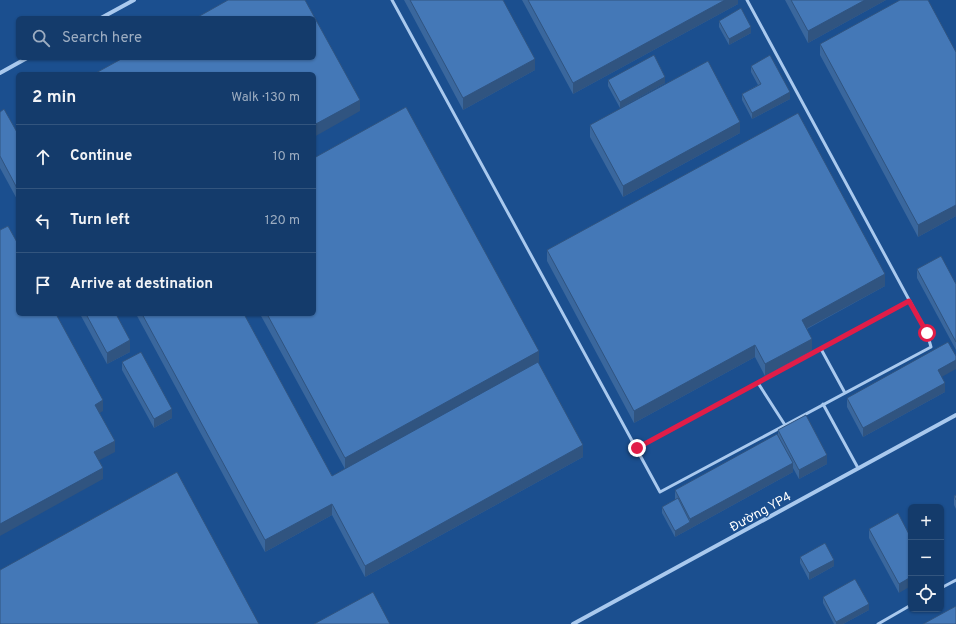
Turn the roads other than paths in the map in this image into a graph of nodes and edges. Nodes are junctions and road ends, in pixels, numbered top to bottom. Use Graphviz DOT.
graph roads {
  1 [pos="134,0"];
  2 [pos="392,0"];
  3 [pos="747,0"];
  4 [pos="105,16"];
  5 [pos="23,60"];
  6 [pos="0,73"];
  7 [pos="909,301"];
  8 [pos="821,349"];
  9 [pos="758,383"];
  10 [pos="845,393"];
  11 [pos="823,404"];
  12 [pos="956,415"];
  13 [pos="784,425"];
  14 [pos="637,448"];
  15 [pos="858,468"];
  16 [pos="956,580"];
  17 [pos="944,586"];
  18 [pos="908,607"];
  19 [pos="573,624"];
  20 [pos="878,624"];
  1 -- 4 [label="street"];
  2 -- 14 [label="lane"];
  3 -- 7 [label="lane"];
  5 -- 6 [label="street"];
  7 -- 8 [label="lane"];
  7 -- 10 [label="lane"];
  8 -- 9 [label="lane"];
  8 -- 10 [label="lane"];
  9 -- 13 [label="lane"];
  9 -- 14 [label="lane"];
  10 -- 11 [label="lane"];
  11 -- 13 [label="lane"];
  11 -- 15 [label="lane"];
  12 -- 15 [label="street, Đường YP4"];
  13 -- 14 [label="lane"];
  15 -- 19 [label="street, Đường YP4"];
  16 -- 17 [label="lane"];
  18 -- 20 [label="lane"];
}
